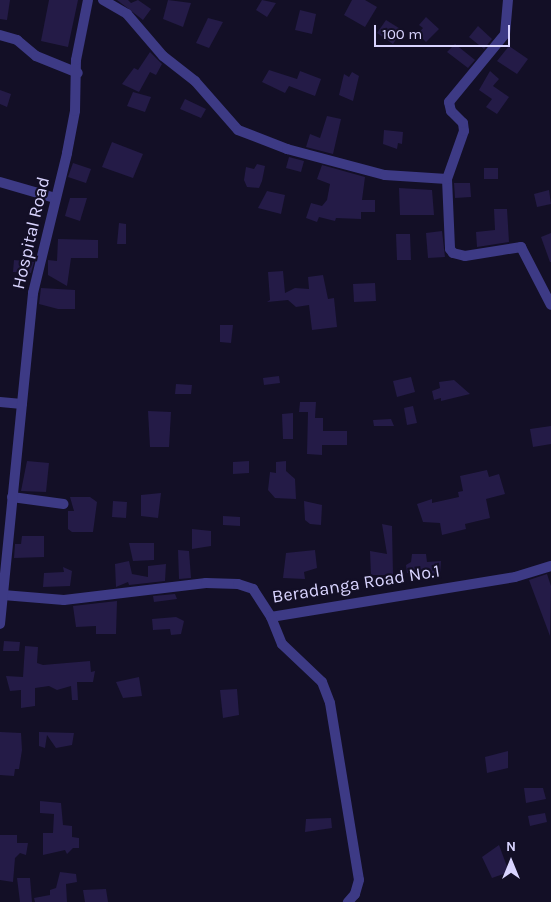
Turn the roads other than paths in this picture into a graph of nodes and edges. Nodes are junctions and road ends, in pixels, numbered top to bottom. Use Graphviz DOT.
graph roads {
  1 [pos="88,0"];
  2 [pos="102,0"];
  3 [pos="508,0"];
  4 [pos="0,35"];
  5 [pos="78,74"];
  6 [pos="447,179"];
  7 [pos="0,182"];
  8 [pos="56,198"];
  9 [pos="551,305"];
  10 [pos="0,402"];
  11 [pos="22,404"];
  12 [pos="12,497"];
  13 [pos="64,504"];
  14 [pos="551,566"];
  15 [pos="2,596"];
  16 [pos="271,617"];
  17 [pos="0,624"];
  18 [pos="348,902"];
  1 -- 5 [label="street, Hospital Road"];
  2 -- 6 [label="street"];
  3 -- 6 [label="street"];
  4 -- 5 [label="street"];
  5 -- 8 [label="street, Hospital Road"];
  6 -- 9 [label="street"];
  7 -- 8 [label="street"];
  8 -- 11 [label="street, Hospital Road"];
  10 -- 11 [label="street"];
  11 -- 12 [label="street, Hospital Road"];
  12 -- 13 [label="street"];
  12 -- 15 [label="street, Hospital Road"];
  14 -- 16 [label="street, Beradanga Road No.1"];
  15 -- 16 [label="street, Beradanga Road No.1"];
  15 -- 17 [label="street, Hospital Road"];
  16 -- 18 [label="street"];
}
